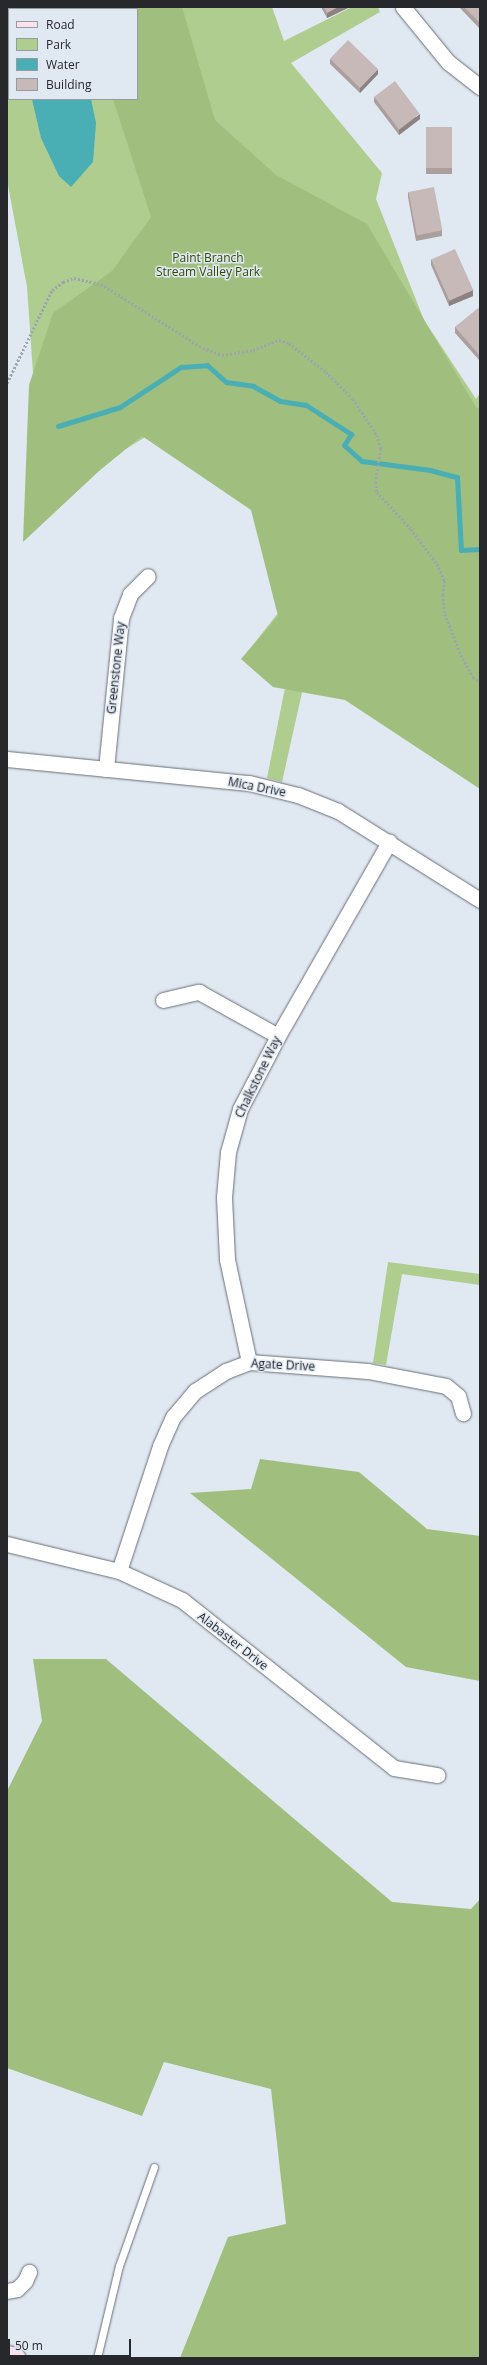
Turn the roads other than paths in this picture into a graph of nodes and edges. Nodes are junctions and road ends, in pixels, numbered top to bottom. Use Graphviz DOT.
graph roads {
  1 [pos="403,7"];
  2 [pos="480,87"];
  3 [pos="148,576"];
  4 [pos="7,759"];
  5 [pos="106,770"];
  6 [pos="389,842"];
  7 [pos="480,900"];
  8 [pos="163,1000"];
  9 [pos="278,1036"];
  10 [pos="249,1362"];
  11 [pos="463,1413"];
  12 [pos="7,1544"];
  13 [pos="119,1571"];
  14 [pos="437,1775"];
  15 [pos="154,2167"];
  16 [pos="28,2272"];
  17 [pos="7,2291"];
  18 [pos="7,2356"];
  19 [pos="15,2358"];
  20 [pos="97,2358"];
  1 -- 2 [label="street"];
  3 -- 5 [label="street, Greenstone Way"];
  4 -- 5 [label="street, Mica Drive"];
  5 -- 6 [label="street, Mica Drive"];
  6 -- 7 [label="street, Mica Drive"];
  6 -- 9 [label="street, Chalkstone Way"];
  8 -- 9 [label="street"];
  9 -- 10 [label="street, Chalkstone Way"];
  10 -- 11 [label="street, Agate Drive"];
  10 -- 13 [label="street, Agate Drive"];
  12 -- 13 [label="street, Alabaster Drive"];
  13 -- 14 [label="street, Alabaster Drive"];
  15 -- 20 [label="lane"];
  16 -- 17 [label="street"];
  18 -- 19 [label="main road"];
}
